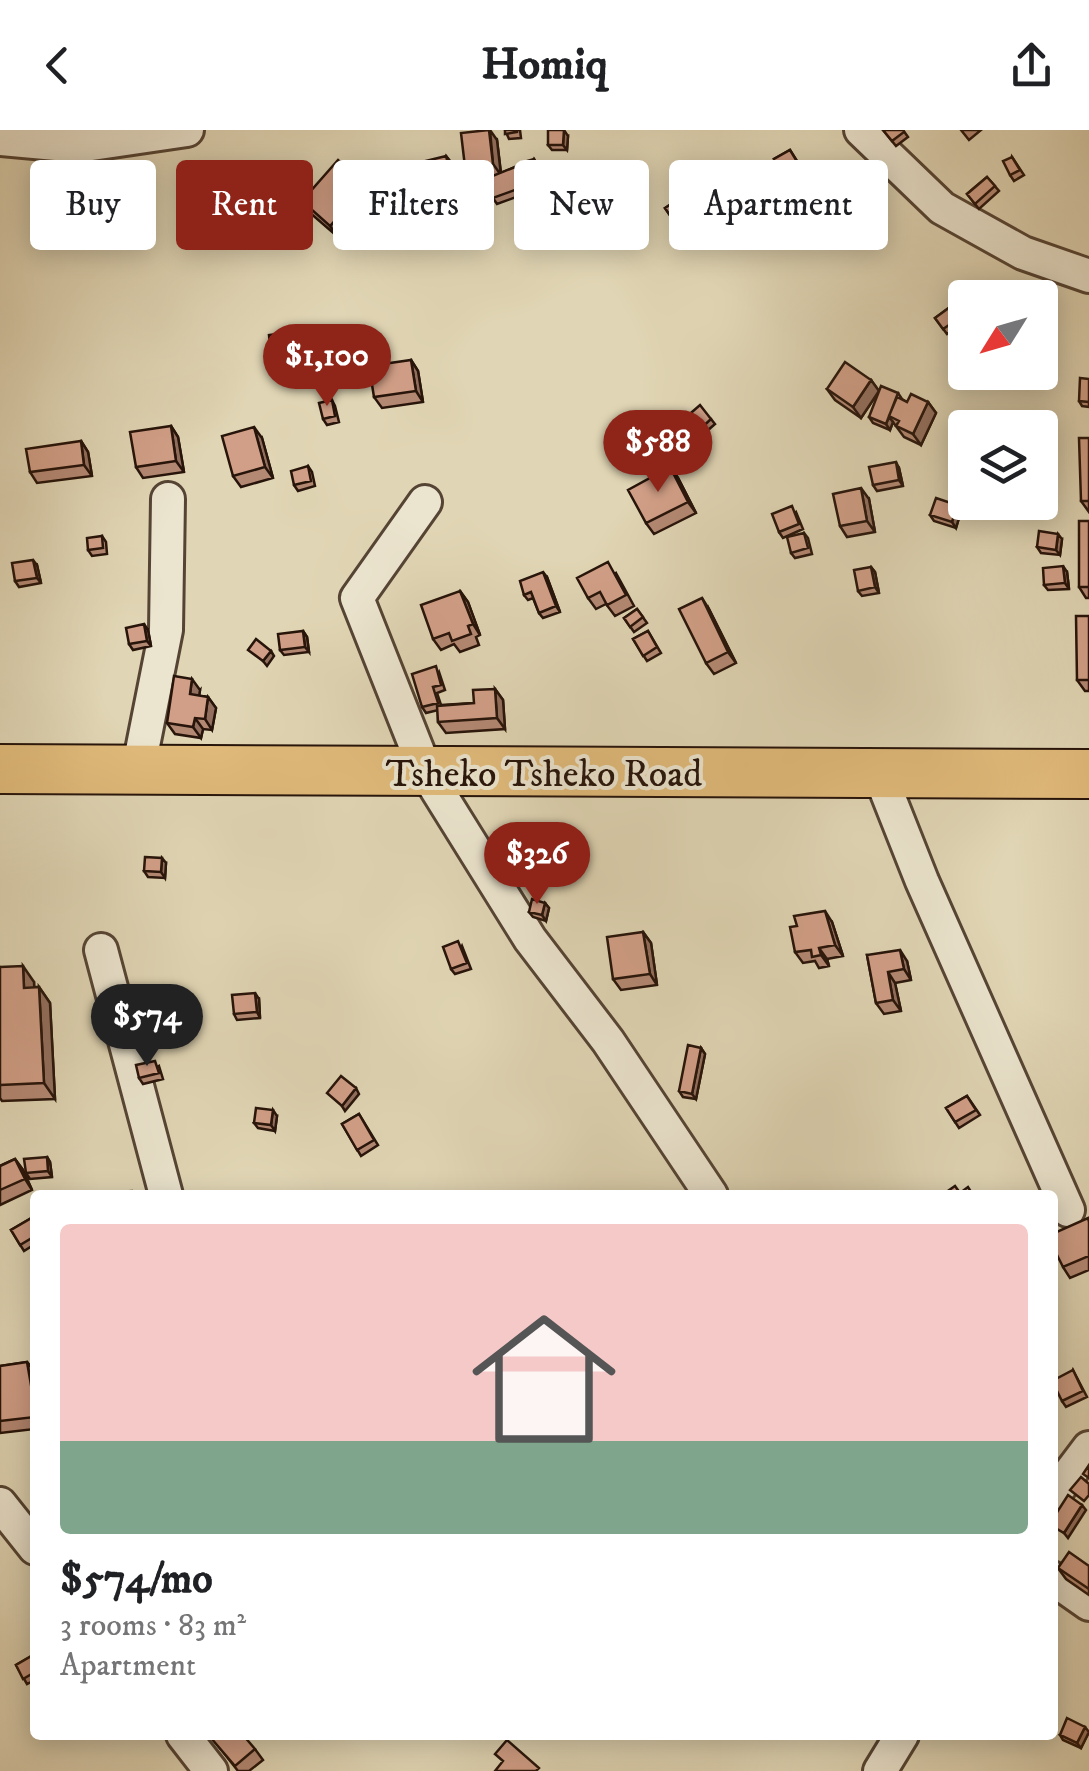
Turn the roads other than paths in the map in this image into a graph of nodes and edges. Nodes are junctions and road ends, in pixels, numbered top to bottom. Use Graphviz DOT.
graph roads {
  1 [pos="187,130"];
  2 [pos="861,130"];
  3 [pos="0,139"];
  4 [pos="1089,276"];
  5 [pos="168,499"];
  6 [pos="425,502"];
  7 [pos="0,770"];
  8 [pos="138,771"];
  9 [pos="426,772"];
  10 [pos="1089,774"];
  11 [pos="880,775"];
  12 [pos="102,950"];
  13 [pos="165,1190"];
  14 [pos="708,1190"];
  15 [pos="1068,1210"];
  16 [pos="1089,1448"];
  17 [pos="1058,1489"];
  18 [pos="0,1504"];
  19 [pos="30,1542"];
  20 [pos="1058,1582"];
  21 [pos="1089,1604"];
  22 [pos="187,1740"];
  23 [pos="899,1740"];
  24 [pos="211,1771"];
  25 [pos="880,1771"];
  1 -- 3 [label="street"];
  2 -- 4 [label="street"];
  5 -- 8 [label="street"];
  6 -- 9 [label="street"];
  7 -- 8 [label="highway, Tsheko Tsheko Road"];
  8 -- 9 [label="highway, Tsheko Tsheko Road"];
  9 -- 11 [label="highway, Tsheko Tsheko Road"];
  9 -- 14 [label="street"];
  10 -- 11 [label="highway, Tsheko Tsheko Road"];
  11 -- 15 [label="street"];
  12 -- 13 [label="street"];
  16 -- 17 [label="street"];
  18 -- 19 [label="street"];
  20 -- 21 [label="street"];
  22 -- 24 [label="street"];
  23 -- 25 [label="street"];
}
